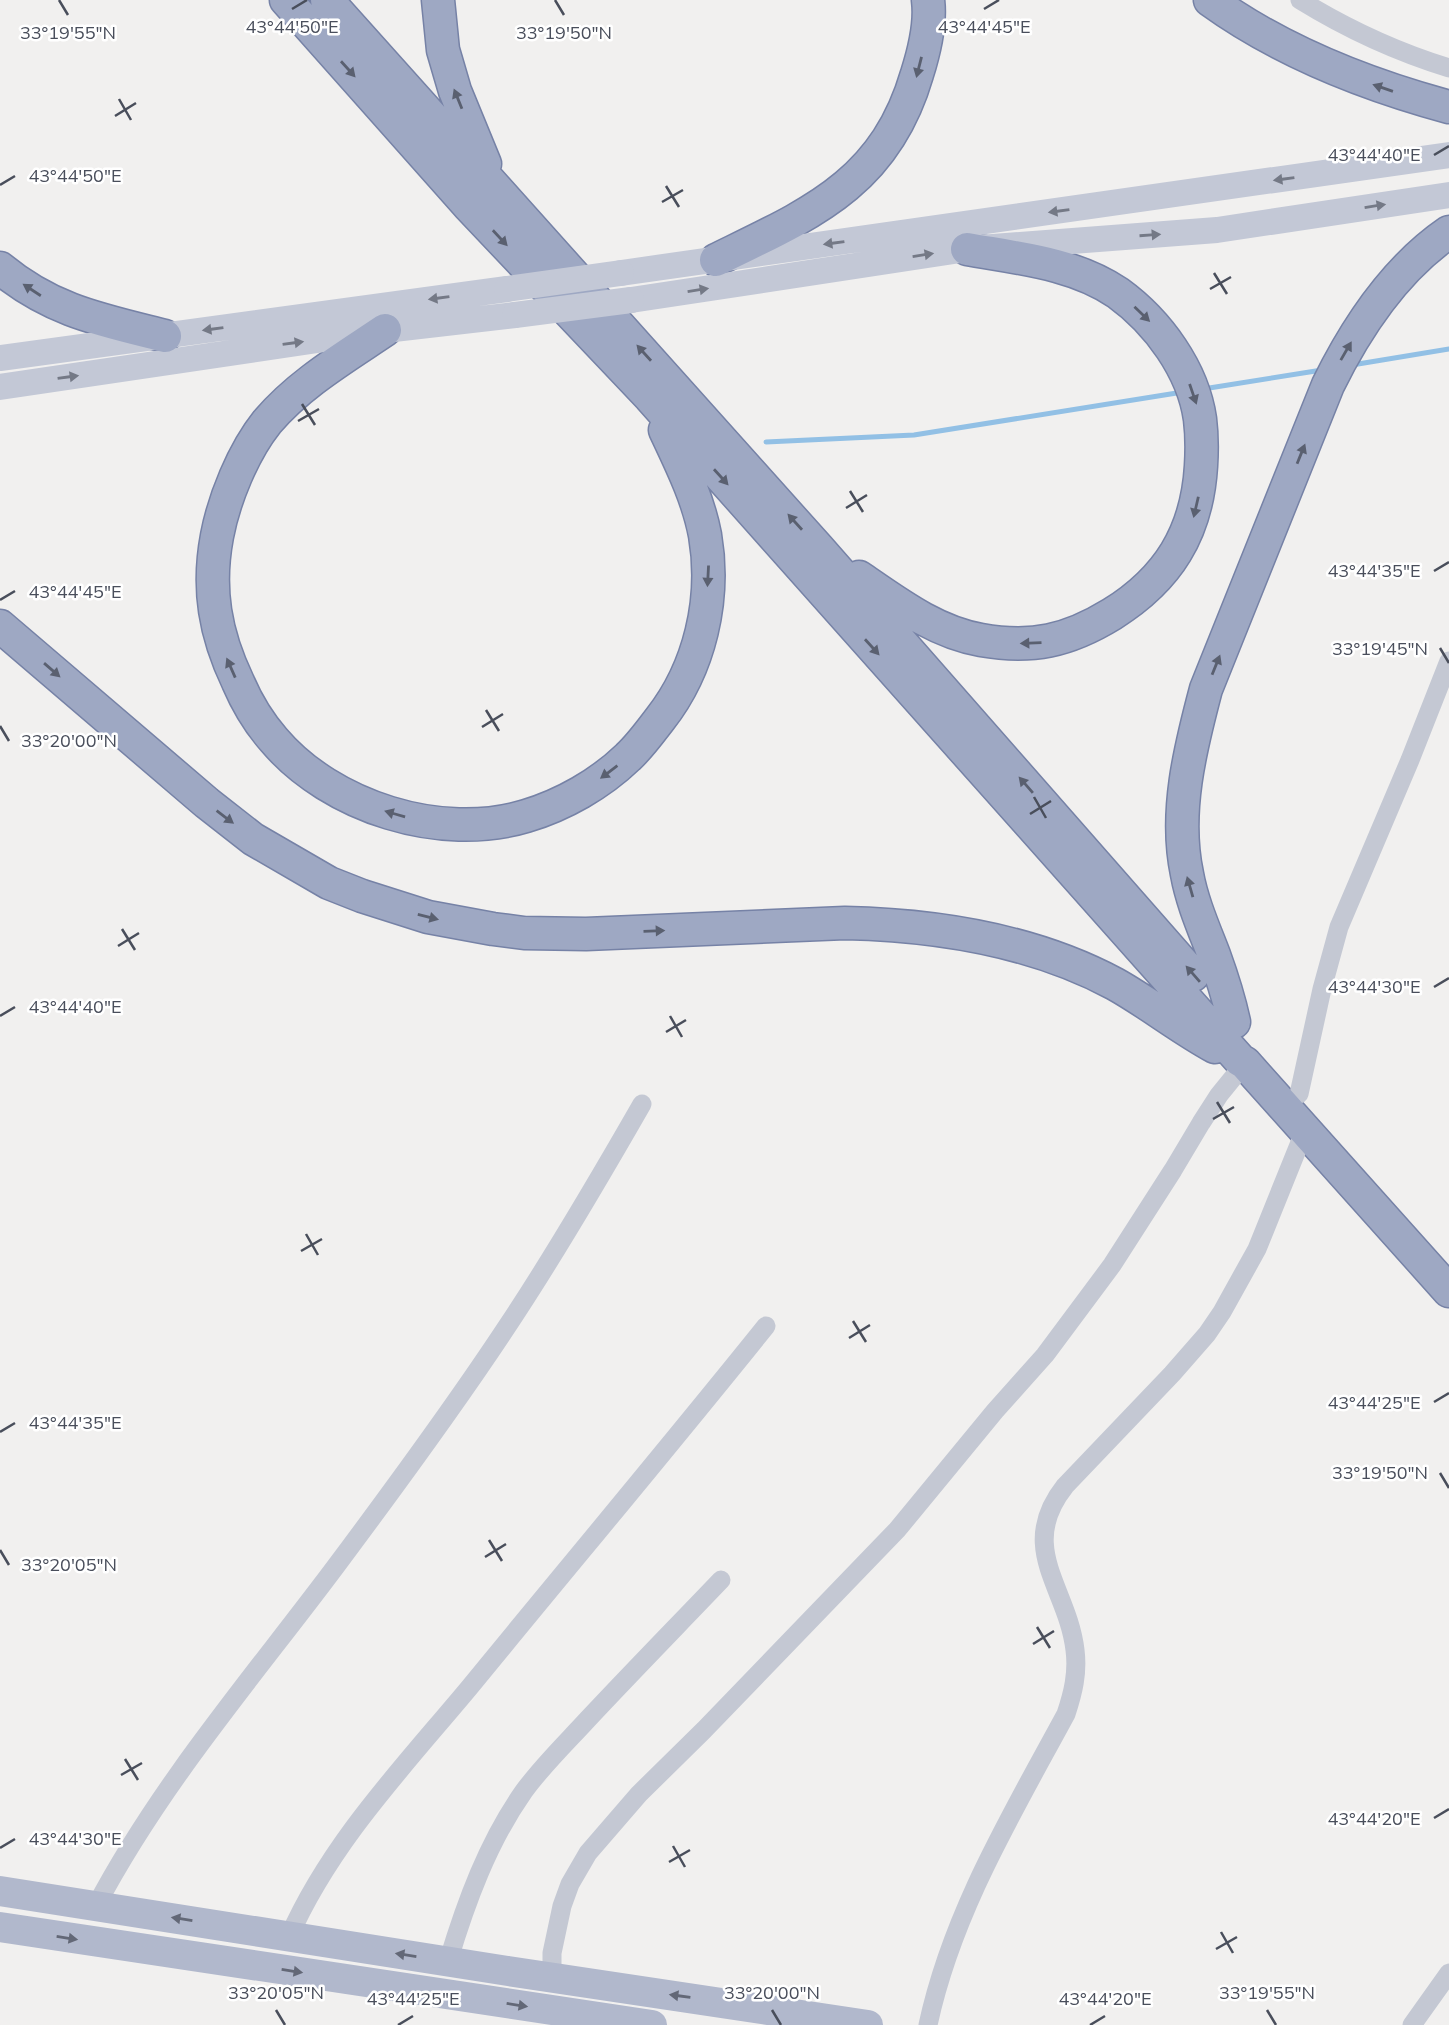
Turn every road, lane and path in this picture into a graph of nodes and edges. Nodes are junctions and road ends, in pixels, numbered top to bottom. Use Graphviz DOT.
graph roads {
  1 [pos="286,0"];
  2 [pos="327,0"];
  3 [pos="438,0"];
  4 [pos="928,0"];
  5 [pos="1210,0"];
  6 [pos="1300,0"];
  7 [pos="1449,68"];
  8 [pos="1449,107"];
  9 [pos="1449,155"];
  10 [pos="494,184"];
  11 [pos="1449,195"];
  12 [pos="1449,232"];
  13 [pos="967,249"];
  14 [pos="716,260"];
  15 [pos="0,268"];
  16 [pos="385,330"];
  17 [pos="165,336"];
  18 [pos="0,358"];
  19 [pos="0,387"];
  20 [pos="650,397"];
  21 [pos="818,548"];
  22 [pos="0,626"];
  23 [pos="1449,661"];
  24 [pos="1234,1022"];
  25 [pos="1242,1062"];
  26 [pos="1298,1094"];
  27 [pos="642,1104"];
  28 [pos="1305,1130"];
  29 [pos="1449,1264"];
  30 [pos="1449,1291"];
  31 [pos="766,1326"];
  32 [pos="721,1580"];
  33 [pos="0,1891"];
  34 [pos="96,1906"];
  35 [pos="0,1927"];
  36 [pos="289,1937"];
  37 [pos="448,1962"];
  38 [pos="1449,1973"];
  39 [pos="552,1977"];
  40 [pos="652,2025"];
  41 [pos="868,2025"];
  42 [pos="928,2025"];
  43 [pos="1412,2025"];
  1 -- 20 [label="highway, one-way"];
  2 -- 10 [label="highway"];
  10 -- 3 [label="highway, one-way"];
  4 -- 14 [label="highway, one-way"];
  8 -- 5 [label="highway, one-way"];
  6 -- 7 [label="street"];
  9 -- 14 [label="main road, one-way"];
  21 -- 10 [label="highway, one-way"];
  13 -- 11 [label="main road, one-way"];
  24 -- 12 [label="highway, one-way"];
  16 -- 13 [label="main road, one-way, bridge"];
  13 -- 21 [label="highway, one-way"];
  14 -- 17 [label="main road, one-way, bridge"];
  17 -- 15 [label="highway, one-way"];
  19 -- 16 [label="main road, one-way"];
  20 -- 16 [label="highway, one-way"];
  17 -- 18 [label="main road"];
  20 -- 25 [label="highway, one-way"];
  24 -- 21 [label="highway, one-way"];
  22 -- 25 [label="highway, one-way"];
  23 -- 26 [label="street"];
  24 -- 26 [label="highway"];
  25 -- 28 [label="highway"];
  25 -- 39 [label="street"];
  26 -- 29 [label="highway"];
  27 -- 34 [label="street"];
  28 -- 30 [label="highway"];
  28 -- 42 [label="street"];
  31 -- 36 [label="street"];
  32 -- 37 [label="street"];
  33 -- 34 [label="main road"];
  36 -- 34 [label="main road, one-way"];
  35 -- 40 [label="main road, one-way"];
  37 -- 36 [label="main road, one-way"];
  37 -- 39 [label="main road"];
  38 -- 43 [label="street"];
  41 -- 39 [label="main road, one-way"];
}
